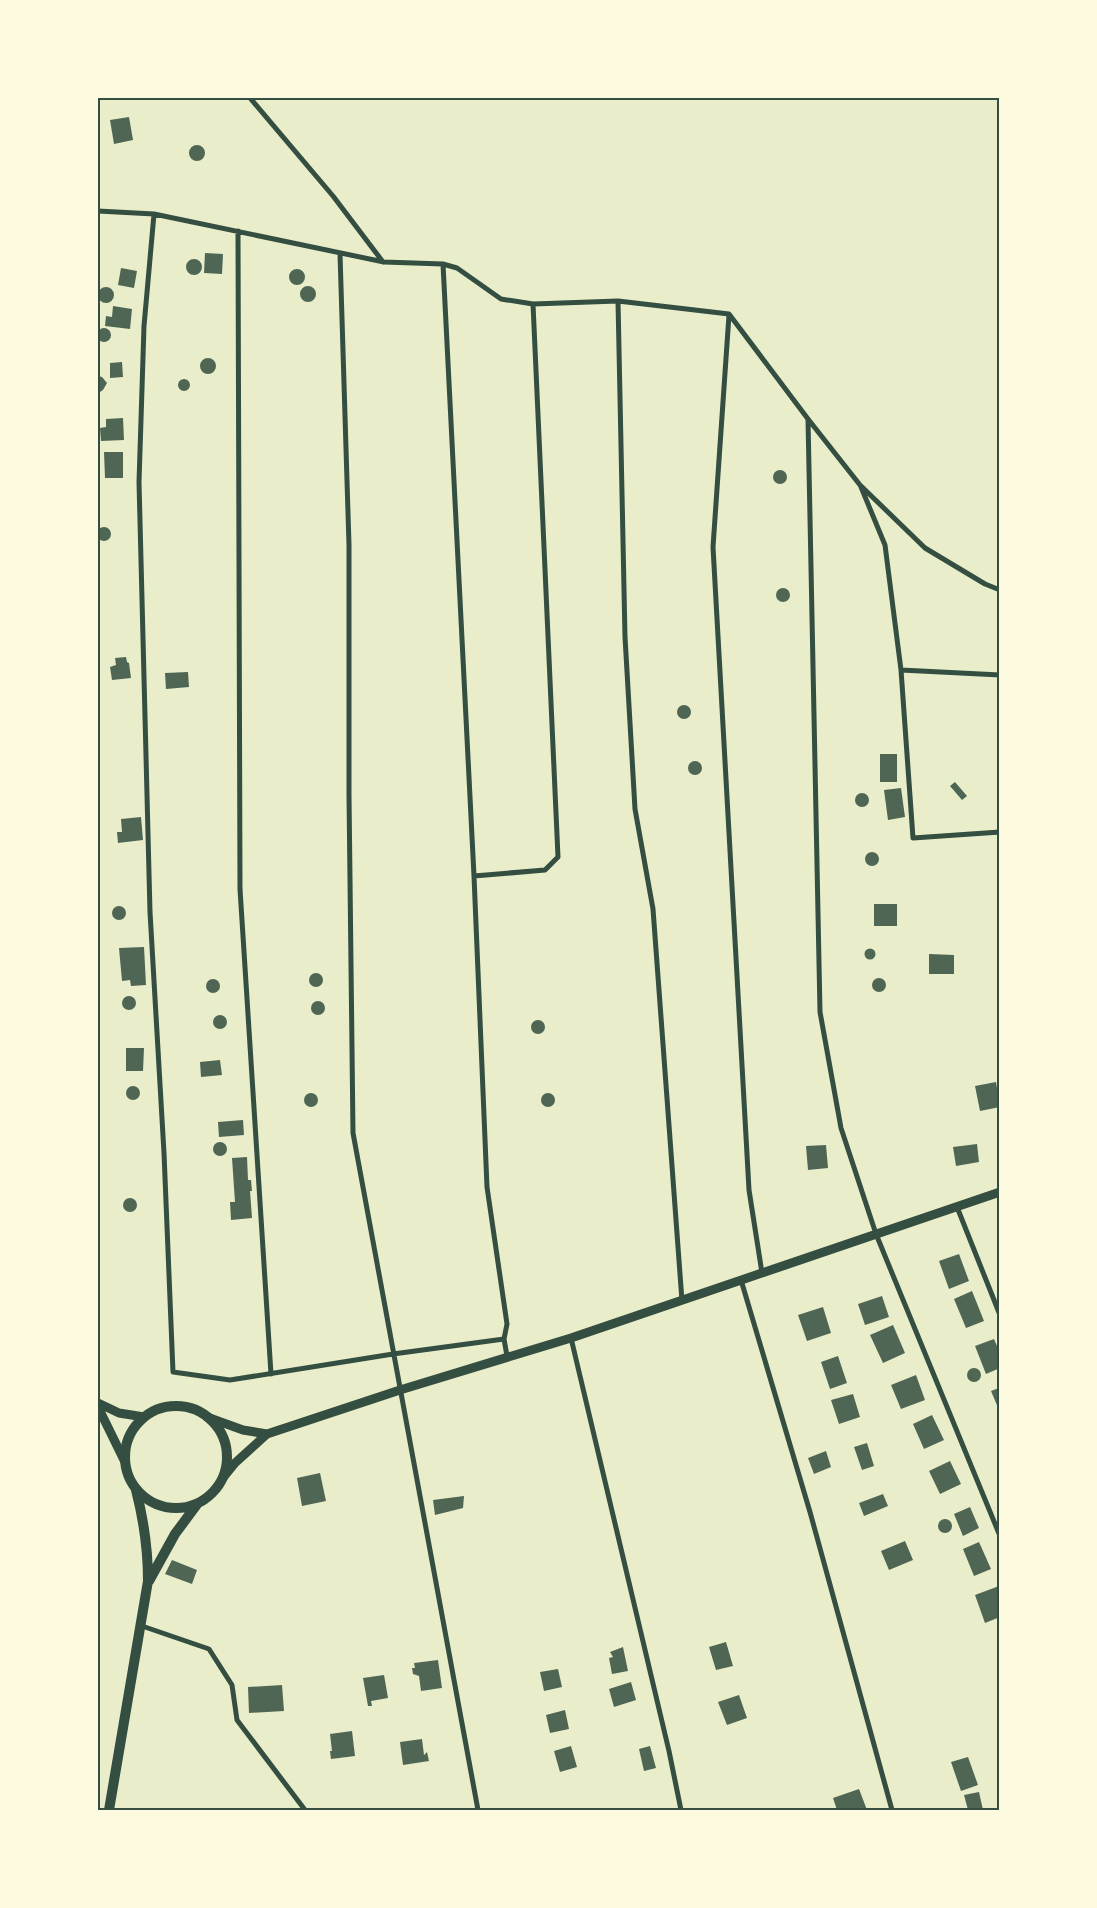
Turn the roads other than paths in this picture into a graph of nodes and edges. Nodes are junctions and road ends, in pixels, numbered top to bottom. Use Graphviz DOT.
graph roads {
  1 [pos="250,98"];
  2 [pos="98,211"];
  3 [pos="154,214"];
  4 [pos="238,230"];
  5 [pos="340,254"];
  6 [pos="384,262"];
  7 [pos="443,264"];
  8 [pos="618,301"];
  9 [pos="533,304"];
  10 [pos="729,314"];
  11 [pos="808,419"];
  12 [pos="860,485"];
  13 [pos="1000,590"];
  14 [pos="901,670"];
  15 [pos="1000,675"];
  16 [pos="1000,832"];
  17 [pos="474,876"];
  18 [pos="1000,1192"];
  19 [pos="957,1207"];
  20 [pos="876,1234"];
  21 [pos="762,1273"];
  22 [pos="742,1280"];
  23 [pos="682,1301"];
  24 [pos="1000,1315"];
  25 [pos="570,1338"];
  26 [pos="504,1339"];
  27 [pos="393,1354"];
  28 [pos="507,1356"];
  29 [pos="271,1374"];
  30 [pos="400,1390"];
  31 [pos="98,1403"];
  32 [pos="98,1407"];
  33 [pos="144,1417"];
  34 [pos="207,1417"];
  35 [pos="267,1434"];
  36 [pos="124,1460"];
  37 [pos="222,1479"];
  38 [pos="136,1490"];
  39 [pos="198,1504"];
  40 [pos="1000,1536"];
  41 [pos="148,1581"];
  42 [pos="142,1626"];
  43 [pos="109,1810"];
  44 [pos="305,1810"];
  45 [pos="478,1810"];
  46 [pos="681,1810"];
  47 [pos="892,1810"];
  1 -- 6 [label="street"];
  2 -- 3 [label="street"];
  3 -- 4 [label="street"];
  3 -- 29 [label="street"];
  4 -- 5 [label="street"];
  4 -- 29 [label="street"];
  5 -- 6 [label="street"];
  5 -- 27 [label="street"];
  6 -- 7 [label="street"];
  7 -- 9 [label="street"];
  7 -- 17 [label="street"];
  8 -- 9 [label="street"];
  8 -- 10 [label="street"];
  8 -- 23 [label="street"];
  9 -- 17 [label="street"];
  10 -- 11 [label="street"];
  10 -- 21 [label="street"];
  11 -- 12 [label="street"];
  11 -- 20 [label="street"];
  12 -- 13 [label="street"];
  12 -- 14 [label="street"];
  14 -- 15 [label="street"];
  14 -- 16 [label="street"];
  17 -- 26 [label="street"];
  18 -- 19 [label="street"];
  19 -- 20 [label="street"];
  19 -- 24 [label="street"];
  20 -- 21 [label="street"];
  20 -- 40 [label="street"];
  21 -- 22 [label="street"];
  22 -- 23 [label="street"];
  22 -- 47 [label="street"];
  23 -- 25 [label="street"];
  25 -- 28 [label="street"];
  25 -- 46 [label="street"];
  26 -- 27 [label="street"];
  26 -- 28 [label="street"];
  27 -- 29 [label="street"];
  27 -- 30 [label="street"];
  28 -- 30 [label="street"];
  30 -- 35 [label="street"];
  30 -- 45 [label="street"];
  31 -- 33 [label="street"];
  32 -- 36 [label="street"];
  33 -- 34 [label="main road"];
  33 -- 36 [label="main road"];
  34 -- 35 [label="street"];
  34 -- 37 [label="main road"];
  35 -- 37 [label="street"];
  36 -- 38 [label="main road"];
  37 -- 39 [label="main road"];
  38 -- 39 [label="main road"];
  38 -- 41 [label="main road"];
  39 -- 41 [label="main road"];
  41 -- 42 [label="main road"];
  42 -- 43 [label="main road"];
  42 -- 44 [label="street"];
}
